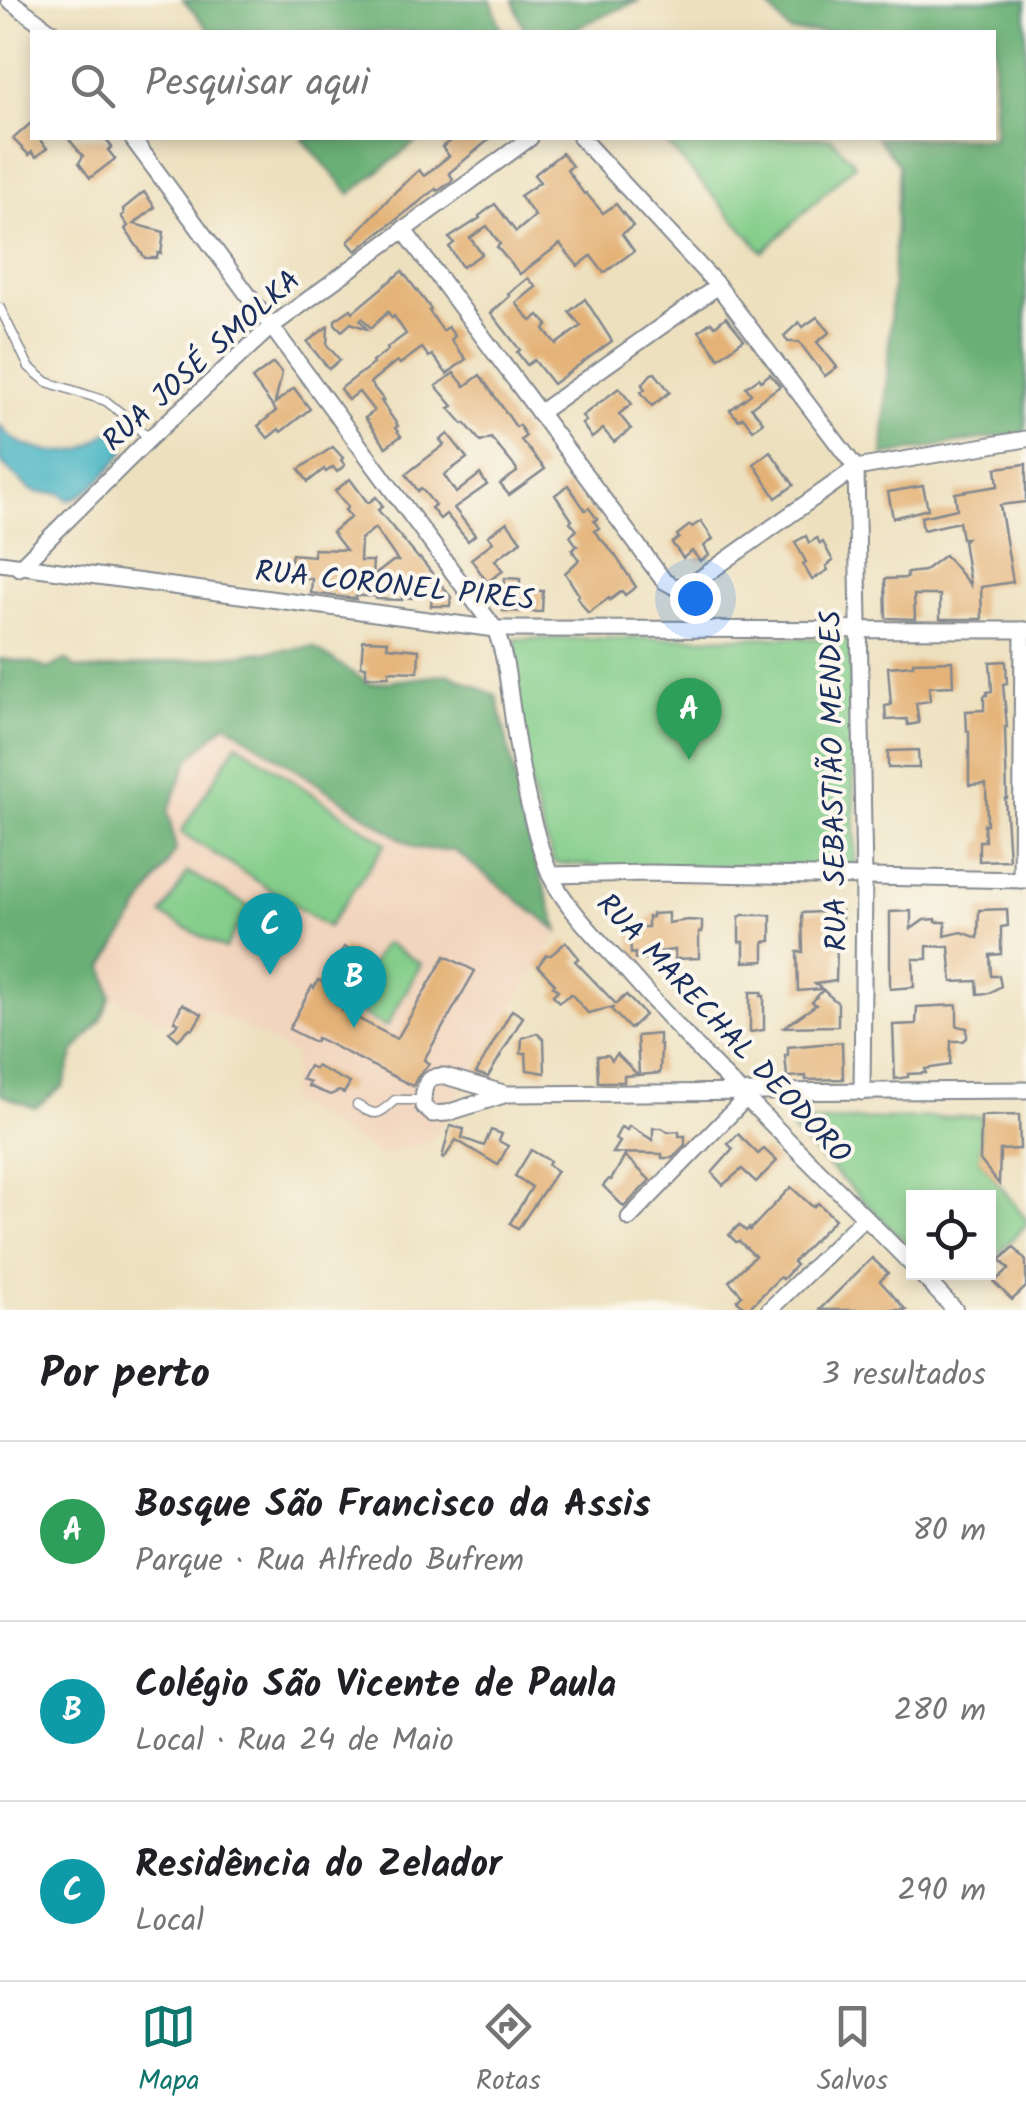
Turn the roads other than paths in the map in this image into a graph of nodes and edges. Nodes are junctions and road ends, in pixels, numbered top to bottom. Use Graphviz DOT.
graph roads {
  1 [pos="9,0"];
  2 [pos="50,30"];
  3 [pos="133,140"];
  4 [pos="527,140"];
  5 [pos="584,140"];
  6 [pos="404,229"];
  7 [pos="718,286"];
  8 [pos="0,308"];
  9 [pos="272,326"];
  10 [pos="539,413"];
  11 [pos="149,439"];
  12 [pos="1026,440"];
  13 [pos="856,468"];
  14 [pos="0,563"];
  15 [pos="19,568"];
  16 [pos="496,629"];
  17 [pos="858,630"];
  18 [pos="1024,630"];
  19 [pos="550,876"];
  20 [pos="864,877"];
  21 [pos="1024,880"];
  22 [pos="1026,1090"];
  23 [pos="862,1092"];
  24 [pos="508,1094"];
  25 [pos="742,1094"];
  26 [pos="423,1100"];
  27 [pos="357,1105"];
  28 [pos="864,1217"];
  29 [pos="630,1218"];
  30 [pos="906,1260"];
  31 [pos="926,1280"];
  32 [pos="768,1310"];
  33 [pos="955,1310"];
  1 -- 2 [label="street"];
  3 -- 9 [label="street"];
  4 -- 6 [label="street, RUA JOSÉ SMOLKA"];
  5 -- 7 [label="street"];
  6 -- 9 [label="street, RUA JOSÉ SMOLKA"];
  6 -- 10 [label="street"];
  7 -- 10 [label="street"];
  7 -- 13 [label="street"];
  8 -- 11 [label="lane"];
  9 -- 11 [label="street, RUA JOSÉ SMOLKA"];
  9 -- 16 [label="street"];
  10 -- 13 [label="street"];
  11 -- 15 [label="street, RUA JOSÉ SMOLKA"];
  12 -- 13 [label="street"];
  13 -- 17 [label="street, RUA SEBASTIÃO MENDES"];
  14 -- 15 [label="street, RUA CORONEL PIRES"];
  15 -- 16 [label="street, RUA CORONEL PIRES"];
  16 -- 17 [label="street, RUA CORONEL PIRES"];
  16 -- 19 [label="street, RUA MARECHAL DEODORO"];
  17 -- 18 [label="street, RUA CORONEL PIRES"];
  17 -- 20 [label="street, RUA SEBASTIÃO MENDES"];
  18 -- 21 [label="street"];
  19 -- 20 [label="street"];
  19 -- 25 [label="street, RUA MARECHAL DEODORO"];
  20 -- 21 [label="street"];
  20 -- 23 [label="street, RUA SEBASTIÃO MENDES"];
  22 -- 23 [label="street"];
  23 -- 25 [label="street"];
  24 -- 25 [label="street"];
  24 -- 26 [label="street"];
  24 -- 26 [label="street"];
  25 -- 28 [label="street, RUA MARECHAL DEODORO"];
  25 -- 29 [label="street"];
  26 -- 27 [label="lane"];
  28 -- 30 [label="street, RUA MARECHAL DEODORO"];
  28 -- 32 [label="street"];
  31 -- 33 [label="street, RUA MARECHAL DEODORO"];
}
